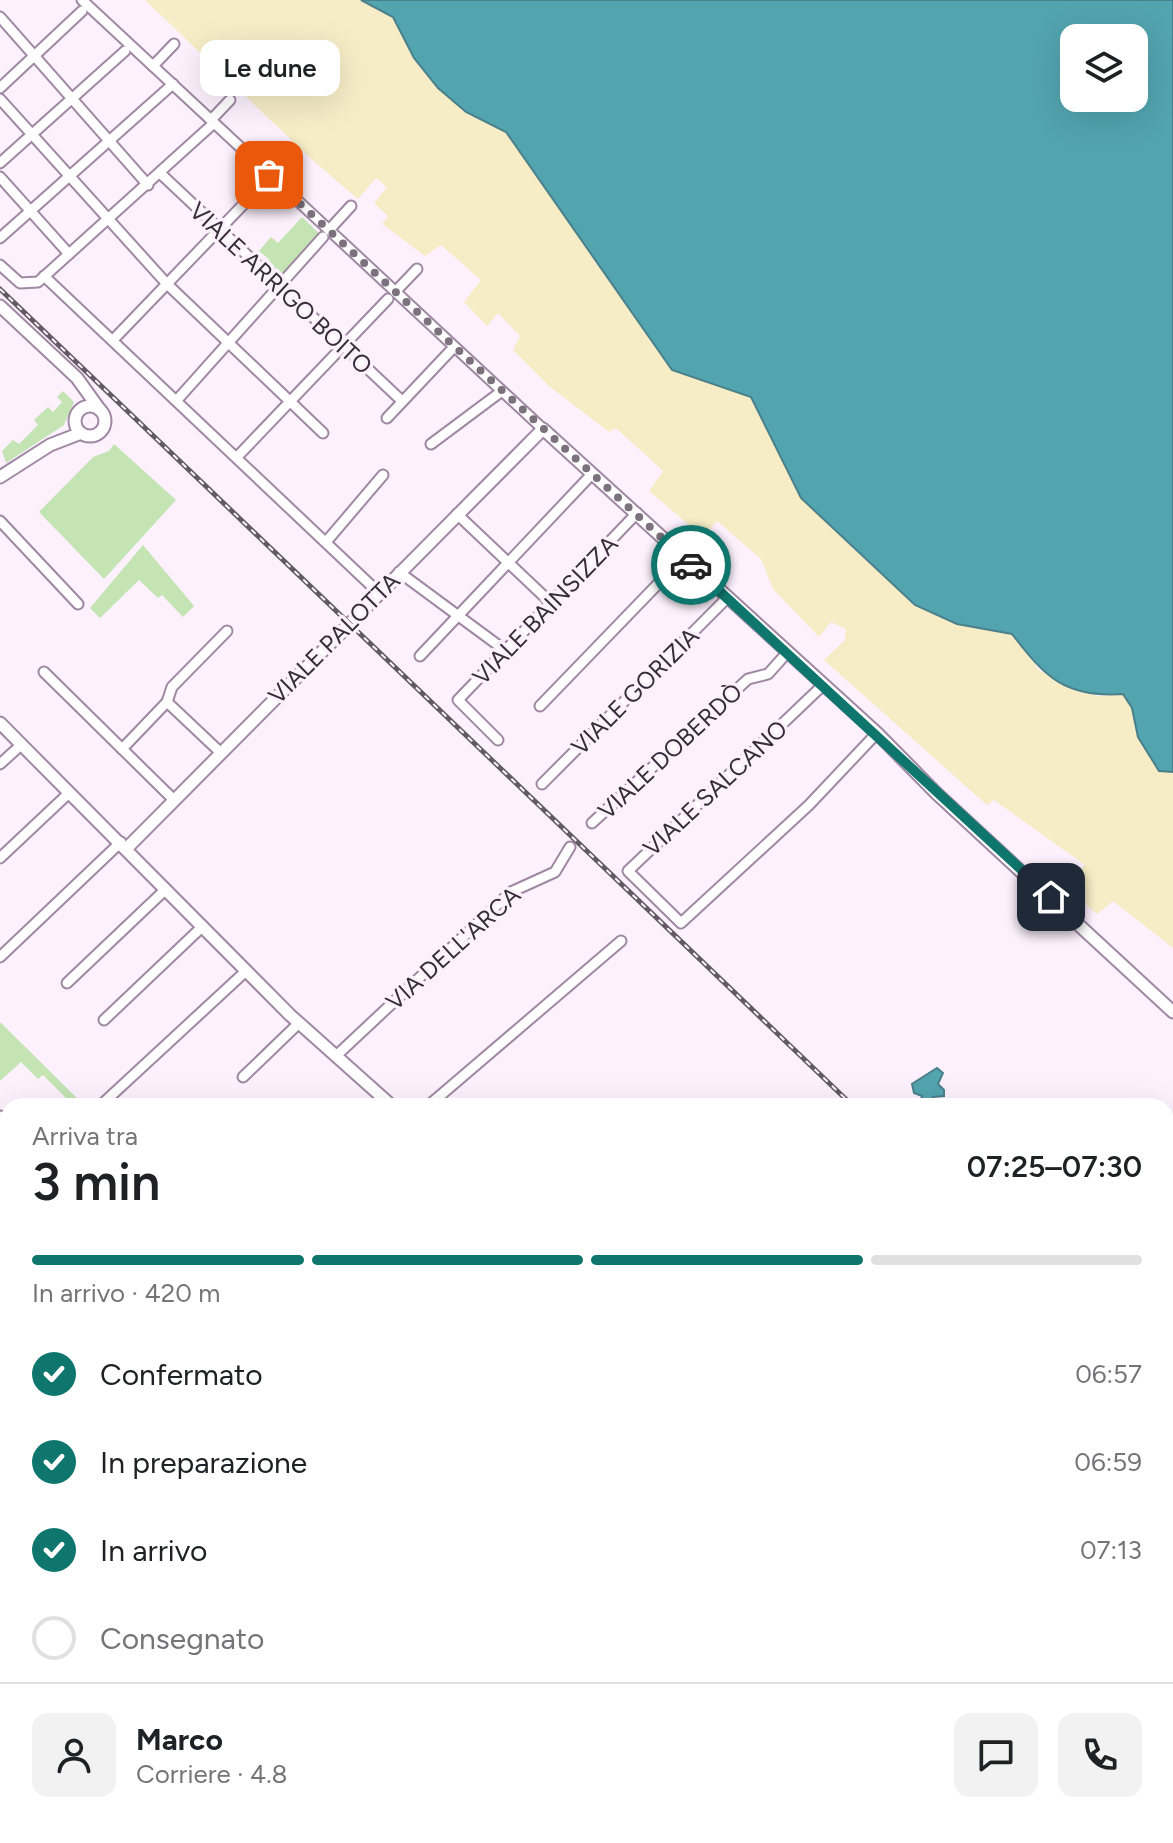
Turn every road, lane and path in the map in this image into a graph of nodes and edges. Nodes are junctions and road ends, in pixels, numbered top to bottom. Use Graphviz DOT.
graph roads {
  1 [pos="82,6"];
  2 [pos="0,17"];
  3 [pos="174,44"];
  4 [pos="125,51"];
  5 [pos="33,58"];
  6 [pos="153,66"];
  7 [pos="173,84"];
  8 [pos="0,88"];
  9 [pos="0,99"];
  10 [pos="70,100"];
  11 [pos="230,100"];
  12 [pos="213,122"];
  13 [pos="32,134"];
  14 [pos="109,140"];
  15 [pos="0,163"];
  16 [pos="161,174"];
  17 [pos="0,177"];
  18 [pos="69,177"];
  19 [pos="265,182"];
  20 [pos="148,185"];
  21 [pos="351,206"];
  22 [pos="30,212"];
  23 [pos="106,220"];
  24 [pos="219,230"];
  25 [pos="326,234"];
  26 [pos="0,238"];
  27 [pos="69,254"];
  28 [pos="0,265"];
  29 [pos="417,269"];
  30 [pos="44,276"];
  31 [pos="167,284"];
  32 [pos="279,287"];
  33 [pos="392,296"];
  34 [pos="0,306"];
  35 [pos="113,340"];
  36 [pos="229,342"];
  37 [pos="342,347"];
  38 [pos="454,347"];
  39 [pos="67,370"];
  40 [pos="502,391"];
  41 [pos="177,400"];
  42 [pos="402,401"];
  43 [pos="290,403"];
  44 [pos="100,410"];
  45 [pos="77,417"];
  46 [pos="387,418"];
  47 [pos="543,429"];
  48 [pos="81,433"];
  49 [pos="323,433"];
  50 [pos="431,444"];
  51 [pos="50,445"];
  52 [pos="237,457"];
  53 [pos="592,474"];
  54 [pos="383,475"];
  55 [pos="0,477"];
  56 [pos="637,513"];
  57 [pos="457,514"];
  58 [pos="0,521"];
  59 [pos="326,542"];
  60 [pos="683,558"];
  61 [pos="506,562"];
  62 [pos="399,572"];
  63 [pos="379,593"];
  64 [pos="727,598"];
  65 [pos="551,603"];
  66 [pos="78,604"];
  67 [pos="458,614"];
  68 [pos="227,631"];
  69 [pos="506,651"];
  70 [pos="786,654"];
  71 [pos="420,656"];
  72 [pos="44,672"];
  73 [pos="822,686"];
  74 [pos="167,702"];
  75 [pos="540,706"];
  76 [pos="0,723"];
  77 [pos="877,733"];
  78 [pos="498,740"];
  79 [pos="21,745"];
  80 [pos="122,749"];
  81 [pos="220,752"];
  82 [pos="0,764"];
  83 [pos="542,784"];
  84 [pos="69,793"];
  85 [pos="174,800"];
  86 [pos="592,823"];
  87 [pos="124,845"];
  88 [pos="570,847"];
  89 [pos="0,858"];
  90 [pos="165,888"];
  91 [pos="203,926"];
  92 [pos="621,941"];
  93 [pos="94,950"];
  94 [pos="0,957"];
  95 [pos="246,971"];
  96 [pos="67,983"];
  97 [pos="1173,1012"];
  98 [pos="104,1020"];
  99 [pos="299,1023"];
  100 [pos="337,1055"];
  101 [pos="243,1077"];
  102 [pos="109,1098"];
  103 [pos="383,1098"];
  104 [pos="437,1098"];
  1 -- 5 [label="street"];
  1 -- 6 [label="street"];
  2 -- 5 [label="street"];
  3 -- 6 [label="street"];
  4 -- 10 [label="street"];
  5 -- 8 [label="street"];
  5 -- 10 [label="street"];
  6 -- 7 [label="street"];
  7 -- 12 [label="street"];
  7 -- 14 [label="street"];
  9 -- 13 [label="street"];
  10 -- 13 [label="street"];
  10 -- 14 [label="street"];
  11 -- 12 [label="street"];
  12 -- 16 [label="street"];
  12 -- 25 [label="street"];
  13 -- 15 [label="street"];
  13 -- 18 [label="street"];
  14 -- 18 [label="street"];
  14 -- 20 [label="street"];
  16 -- 20 [label="street"];
  16 -- 24 [label="street, VIALE ARRIGO BOITO"];
  17 -- 22 [label="street"];
  18 -- 22 [label="street"];
  18 -- 23 [label="street"];
  19 -- 24 [label="street"];
  20 -- 23 [label="street"];
  21 -- 25 [label="street"];
  22 -- 26 [label="street"];
  22 -- 27 [label="street"];
  23 -- 27 [label="street"];
  23 -- 31 [label="street"];
  24 -- 31 [label="street"];
  24 -- 32 [label="street, VIALE ARRIGO BOITO"];
  25 -- 32 [label="street"];
  25 -- 33 [label="street"];
  27 -- 30 [label="street"];
  28 -- 30 [label="street"];
  29 -- 33 [label="street"];
  30 -- 35 [label="street"];
  31 -- 35 [label="street"];
  31 -- 36 [label="street"];
  32 -- 36 [label="street"];
  32 -- 37 [label="street, VIALE ARRIGO BOITO"];
  33 -- 37 [label="street"];
  33 -- 38 [label="street"];
  34 -- 39 [label="street"];
  35 -- 41 [label="street"];
  36 -- 41 [label="street"];
  36 -- 43 [label="street"];
  37 -- 42 [label="street, VIALE ARRIGO BOITO"];
  37 -- 43 [label="street"];
  38 -- 40 [label="street"];
  38 -- 42 [label="street"];
  39 -- 44 [label="street"];
  39 -- 45 [label="street"];
  40 -- 47 [label="street"];
  40 -- 50 [label="street"];
  41 -- 52 [label="street"];
  42 -- 46 [label="street"];
  43 -- 49 [label="street"];
  43 -- 52 [label="street"];
  44 -- 45 [label="street"];
  44 -- 48 [label="street"];
  45 -- 48 [label="street"];
  45 -- 51 [label="street"];
  47 -- 53 [label="street"];
  47 -- 57 [label="street, VIALE PALOTTA"];
  48 -- 51 [label="street"];
  51 -- 55 [label="street"];
  52 -- 59 [label="street"];
  53 -- 56 [label="street"];
  53 -- 61 [label="street"];
  54 -- 59 [label="street"];
  56 -- 60 [label="street"];
  56 -- 65 [label="street, VIALE BAINSIZZA"];
  57 -- 61 [label="street"];
  57 -- 62 [label="street, VIALE PALOTTA"];
  58 -- 66 [label="street"];
  59 -- 63 [label="street"];
  60 -- 64 [label="street"];
  60 -- 75 [label="street"];
  61 -- 65 [label="street"];
  61 -- 67 [label="street"];
  62 -- 63 [label="street, VIALE PALOTTA"];
  62 -- 67 [label="street"];
  63 -- 81 [label="street, VIALE PALOTTA"];
  64 -- 70 [label="street"];
  64 -- 83 [label="street, VIALE GORIZIA"];
  65 -- 69 [label="street, VIALE BAINSIZZA"];
  67 -- 69 [label="street"];
  67 -- 71 [label="street"];
  68 -- 74 [label="street"];
  69 -- 78 [label="street, VIALE BAINSIZZA"];
  70 -- 73 [label="street"];
  70 -- 86 [label="street, VIALE DOBERDÒ"];
  72 -- 80 [label="street"];
  73 -- 77 [label="street"];
  73 -- 77 [label="street, VIALE SALCANO"];
  74 -- 80 [label="street"];
  74 -- 81 [label="street"];
  76 -- 79 [label="street"];
  77 -- 97 [label="street"];
  79 -- 82 [label="street"];
  79 -- 84 [label="street"];
  80 -- 85 [label="street"];
  81 -- 85 [label="street, VIALE PALOTTA"];
  84 -- 87 [label="street"];
  84 -- 89 [label="street"];
  85 -- 87 [label="street, VIALE PALOTTA"];
  87 -- 90 [label="street"];
  87 -- 94 [label="street"];
  88 -- 100 [label="street, VIA DELL'ARCA"];
  90 -- 91 [label="street"];
  90 -- 93 [label="street"];
  90 -- 96 [label="street"];
  91 -- 95 [label="street"];
  91 -- 98 [label="street"];
  92 -- 104 [label="street"];
  95 -- 99 [label="street"];
  95 -- 102 [label="street"];
  99 -- 100 [label="street"];
  99 -- 101 [label="street"];
  100 -- 103 [label="street"];
}
